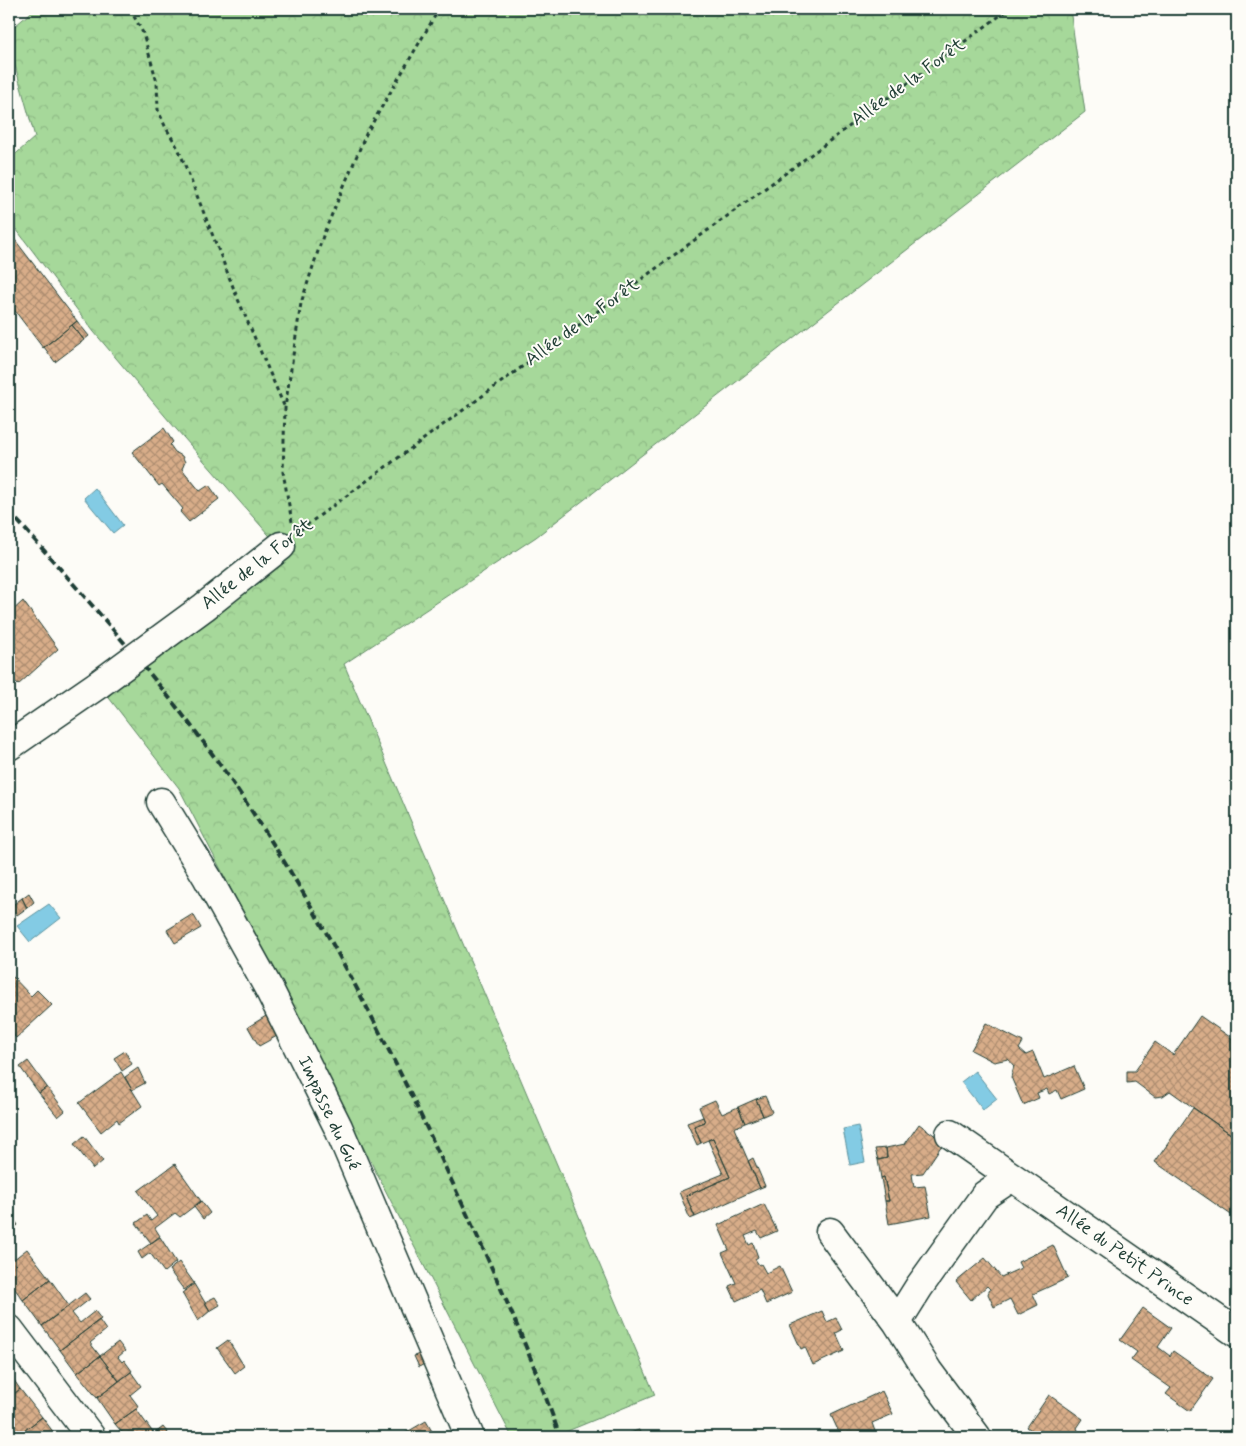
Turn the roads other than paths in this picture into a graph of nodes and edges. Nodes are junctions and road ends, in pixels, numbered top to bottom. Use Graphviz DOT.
graph roads {
  1 [pos="288,540"];
  2 [pos="9,746"];
  3 [pos="161,802"];
  4 [pos="950,1134"];
  5 [pos="1012,1177"];
  6 [pos="830,1232"];
  7 [pos="897,1322"];
  8 [pos="9,1329"];
  9 [pos="1237,1333"];
  10 [pos="91,1437"];
  11 [pos="470,1437"];
  12 [pos="977,1437"];
  1 -- 2 [label="street, Allée de la Forêt, bridge"];
  3 -- 11 [label="street, Impasse du Gué"];
  4 -- 5 [label="street, Allée du Petit Prince"];
  5 -- 7 [label="street"];
  5 -- 9 [label="street, Allée du Petit Prince"];
  6 -- 7 [label="street"];
  7 -- 12 [label="street"];
  8 -- 10 [label="street"];
}
